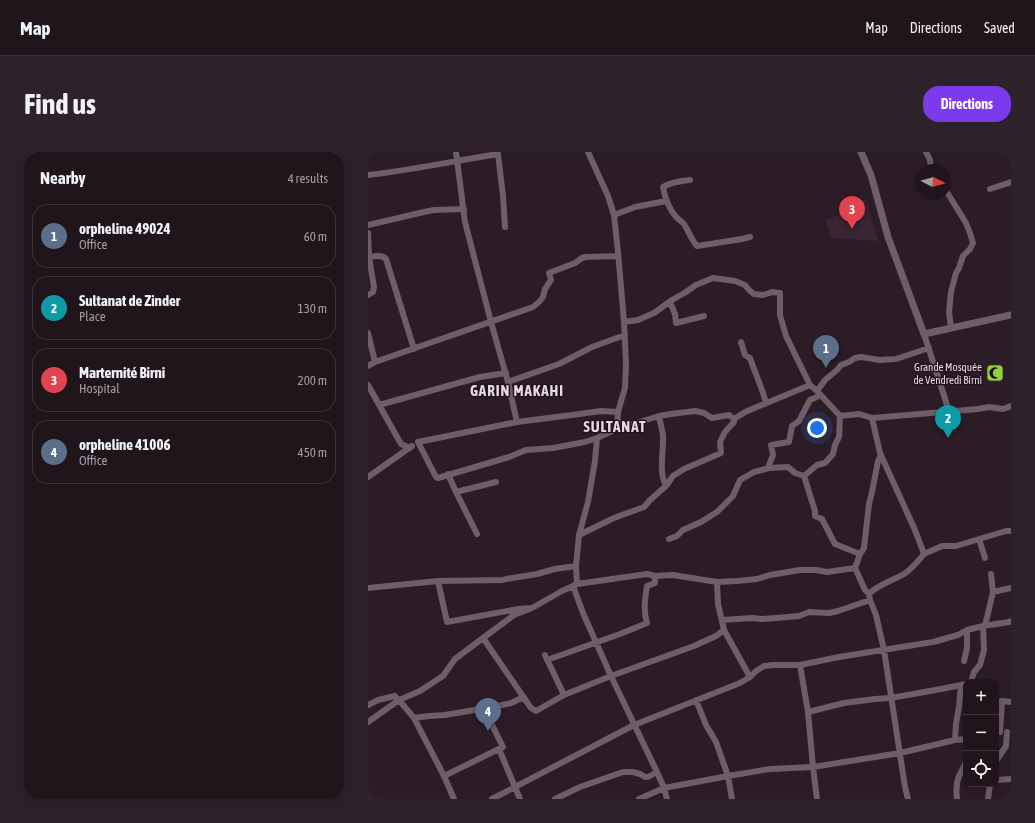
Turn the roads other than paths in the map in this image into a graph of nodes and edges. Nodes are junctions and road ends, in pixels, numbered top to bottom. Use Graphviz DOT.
graph roads {
  1 [pos="456,152"];
  2 [pos="588,152"];
  3 [pos="860,152"];
  4 [pos="926,152"];
  5 [pos="457,161"];
  6 [pos="930,164"];
  7 [pos="368,175"];
  8 [pos="690,180"];
  9 [pos="1011,182"];
  10 [pos="990,189"];
  11 [pos="951,199"];
  12 [pos="666,201"];
  13 [pos="464,209"];
  14 [pos="614,216"];
  15 [pos="368,225"];
  16 [pos="505,227"];
  17 [pos="368,233"];
  18 [pos="750,237"];
  19 [pos="618,256"];
  20 [pos="369,257"];
  21 [pos="368,295"];
  22 [pos="670,302"];
  23 [pos="1011,315"];
  24 [pos="704,316"];
  25 [pos="491,322"];
  26 [pos="624,322"];
  27 [pos="951,328"];
  28 [pos="368,333"];
  29 [pos="924,334"];
  30 [pos="625,335"];
  31 [pos="742,342"];
  32 [pos="929,348"];
  33 [pos="414,349"];
  34 [pos="375,362"];
  35 [pos="368,366"];
  36 [pos="506,373"];
  37 [pos="508,382"];
  38 [pos="810,385"];
  39 [pos="368,386"];
  40 [pos="819,393"];
  41 [pos="766,402"];
  42 [pos="380,405"];
  43 [pos="1011,406"];
  44 [pos="948,411"];
  45 [pos="618,412"];
  46 [pos="658,416"];
  47 [pos="840,416"];
  48 [pos="872,418"];
  49 [pos="734,419"];
  50 [pos="517,422"];
  51 [pos="617,429"];
  52 [pos="597,438"];
  53 [pos="418,442"];
  54 [pos="410,448"];
  55 [pos="881,455"];
  56 [pos="769,468"];
  57 [pos="448,474"];
  58 [pos="804,476"];
  59 [pos="368,477"];
  60 [pos="496,482"];
  61 [pos="666,486"];
  62 [pos="456,492"];
  63 [pos="1011,531"];
  64 [pos="477,534"];
  65 [pos="579,535"];
  66 [pos="669,539"];
  67 [pos="979,539"];
  68 [pos="860,554"];
  69 [pos="924,554"];
  70 [pos="986,558"];
  71 [pos="576,566"];
  72 [pos="855,568"];
  73 [pos="991,574"];
  74 [pos="655,576"];
  75 [pos="438,581"];
  76 [pos="717,582"];
  77 [pos="575,585"];
  78 [pos="368,588"];
  79 [pos="1011,588"];
  80 [pos="993,592"];
  81 [pos="870,597"];
  82 [pos="532,608"];
  83 [pos="722,620"];
  84 [pos="1011,621"];
  85 [pos="984,626"];
  86 [pos="724,630"];
  87 [pos="967,630"];
  88 [pos="483,638"];
  89 [pos="596,642"];
  90 [pos="884,650"];
  91 [pos="964,661"];
  92 [pos="800,665"];
  93 [pos="611,676"];
  94 [pos="750,677"];
  95 [pos="972,679"];
  96 [pos="963,684"];
  97 [pos="564,695"];
  98 [pos="524,697"];
  99 [pos="891,698"];
  100 [pos="399,700"];
  101 [pos="696,700"];
  102 [pos="999,702"];
  103 [pos="1011,702"];
  104 [pos="368,706"];
  105 [pos="963,707"];
  106 [pos="488,708"];
  107 [pos="808,712"];
  108 [pos="414,718"];
  109 [pos="368,722"];
  110 [pos="634,725"];
  111 [pos="1003,732"];
  112 [pos="963,739"];
  113 [pos="955,740"];
  114 [pos="499,749"];
  115 [pos="900,753"];
  116 [pos="999,756"];
  117 [pos="813,767"];
  118 [pos="963,771"];
  119 [pos="657,772"];
  120 [pos="444,776"];
  121 [pos="728,776"];
  122 [pos="1011,779"];
  123 [pos="999,780"];
  124 [pos="515,787"];
  125 [pos="990,787"];
  126 [pos="664,788"];
  127 [pos="454,799"];
  128 [pos="492,799"];
  129 [pos="520,799"];
  130 [pos="555,799"];
  131 [pos="639,799"];
  132 [pos="667,799"];
  133 [pos="732,799"];
  134 [pos="817,799"];
  135 [pos="908,799"];
  136 [pos="957,799"];
  137 [pos="988,799"];
  1 -- 5 [label="street"];
  2 -- 14 [label="street"];
  3 -- 29 [label="street"];
  4 -- 6 [label="street"];
  5 -- 7 [label="street"];
  5 -- 13 [label="street"];
  5 -- 16 [label="street"];
  8 -- 12 [label="street"];
  9 -- 10 [label="street"];
  11 -- 27 [label="street"];
  12 -- 14 [label="street"];
  12 -- 18 [label="street"];
  13 -- 15 [label="street"];
  13 -- 25 [label="street"];
  14 -- 19 [label="street"];
  17 -- 20 [label="street"];
  19 -- 25 [label="street"];
  19 -- 26 [label="street"];
  20 -- 21 [label="street"];
  20 -- 33 [label="street"];
  22 -- 24 [label="street"];
  22 -- 26 [label="street"];
  22 -- 38 [label="street"];
  23 -- 27 [label="street"];
  25 -- 33 [label="street"];
  25 -- 36 [label="street"];
  26 -- 30 [label="street"];
  27 -- 29 [label="street"];
  28 -- 34 [label="street"];
  29 -- 32 [label="street"];
  30 -- 37 [label="street"];
  30 -- 45 [label="street"];
  31 -- 41 [label="street"];
  32 -- 40 [label="street"];
  32 -- 44 [label="street"];
  33 -- 34 [label="street"];
  34 -- 35 [label="street"];
  36 -- 37 [label="street"];
  36 -- 42 [label="street"];
  37 -- 50 [label="street"];
  38 -- 40 [label="street"];
  38 -- 41 [label="street"];
  39 -- 42 [label="street"];
  40 -- 47 [label="street"];
  40 -- 56 [label="street"];
  41 -- 49 [label="street"];
  42 -- 54 [label="street"];
  43 -- 44 [label="street"];
  44 -- 48 [label="street"];
  45 -- 50 [label="street"];
  45 -- 51 [label="street"];
  46 -- 49 [label="street"];
  46 -- 51 [label="street"];
  46 -- 61 [label="street"];
  47 -- 48 [label="street"];
  47 -- 58 [label="street"];
  48 -- 55 [label="street"];
  49 -- 61 [label="street"];
  50 -- 53 [label="street"];
  51 -- 52 [label="street"];
  52 -- 57 [label="street"];
  52 -- 65 [label="street"];
  53 -- 54 [label="street"];
  53 -- 57 [label="street"];
  54 -- 59 [label="street"];
  55 -- 68 [label="street"];
  55 -- 69 [label="street"];
  56 -- 58 [label="street"];
  56 -- 66 [label="street"];
  57 -- 62 [label="street"];
  58 -- 68 [label="street"];
  60 -- 62 [label="street"];
  61 -- 65 [label="street"];
  62 -- 64 [label="street"];
  63 -- 67 [label="street"];
  65 -- 71 [label="street"];
  67 -- 69 [label="street"];
  67 -- 70 [label="street"];
  68 -- 72 [label="street"];
  69 -- 81 [label="street"];
  71 -- 75 [label="street"];
  71 -- 77 [label="street"];
  72 -- 76 [label="street"];
  72 -- 81 [label="street"];
  73 -- 80 [label="street"];
  74 -- 76 [label="street"];
  74 -- 77 [label="street"];
  74 -- 89 [label="street"];
  75 -- 78 [label="street"];
  75 -- 82 [label="street"];
  76 -- 83 [label="street"];
  77 -- 82 [label="street"];
  77 -- 89 [label="street"];
  79 -- 80 [label="street"];
  80 -- 85 [label="street"];
  81 -- 83 [label="street"];
  81 -- 90 [label="street"];
  82 -- 88 [label="street"];
  83 -- 86 [label="street"];
  84 -- 85 [label="street"];
  85 -- 87 [label="street"];
  85 -- 95 [label="street"];
  86 -- 93 [label="street"];
  86 -- 94 [label="street"];
  87 -- 90 [label="street"];
  87 -- 91 [label="street"];
  88 -- 98 [label="street"];
  88 -- 100 [label="street"];
  89 -- 93 [label="street"];
  89 -- 97 [label="street"];
  90 -- 92 [label="street"];
  90 -- 99 [label="street"];
  92 -- 94 [label="street"];
  92 -- 107 [label="street"];
  93 -- 97 [label="street"];
  93 -- 110 [label="street"];
  94 -- 101 [label="street"];
  96 -- 99 [label="street"];
  97 -- 98 [label="street"];
  98 -- 106 [label="street"];
  99 -- 107 [label="street"];
  99 -- 115 [label="street"];
  100 -- 104 [label="street"];
  100 -- 108 [label="street"];
  100 -- 109 [label="street"];
  101 -- 110 [label="street"];
  101 -- 121 [label="street"];
  102 -- 103 [label="street"];
  102 -- 111 [label="street"];
  105 -- 113 [label="street"];
  106 -- 108 [label="street"];
  106 -- 114 [label="street"];
  107 -- 117 [label="street"];
  108 -- 120 [label="street"];
  110 -- 119 [label="street"];
  110 -- 124 [label="street"];
  111 -- 116 [label="street"];
  112 -- 113 [label="street"];
  113 -- 115 [label="street"];
  114 -- 120 [label="street"];
  114 -- 124 [label="street"];
  115 -- 117 [label="street"];
  115 -- 135 [label="street"];
  117 -- 121 [label="street"];
  117 -- 134 [label="street"];
  118 -- 136 [label="street"];
  119 -- 126 [label="street"];
  119 -- 130 [label="street"];
  120 -- 127 [label="street"];
  121 -- 126 [label="street"];
  121 -- 133 [label="street"];
  122 -- 123 [label="street"];
  124 -- 128 [label="street"];
  124 -- 129 [label="street"];
  125 -- 137 [label="street"];
  126 -- 131 [label="street"];
  126 -- 132 [label="street"];
}
